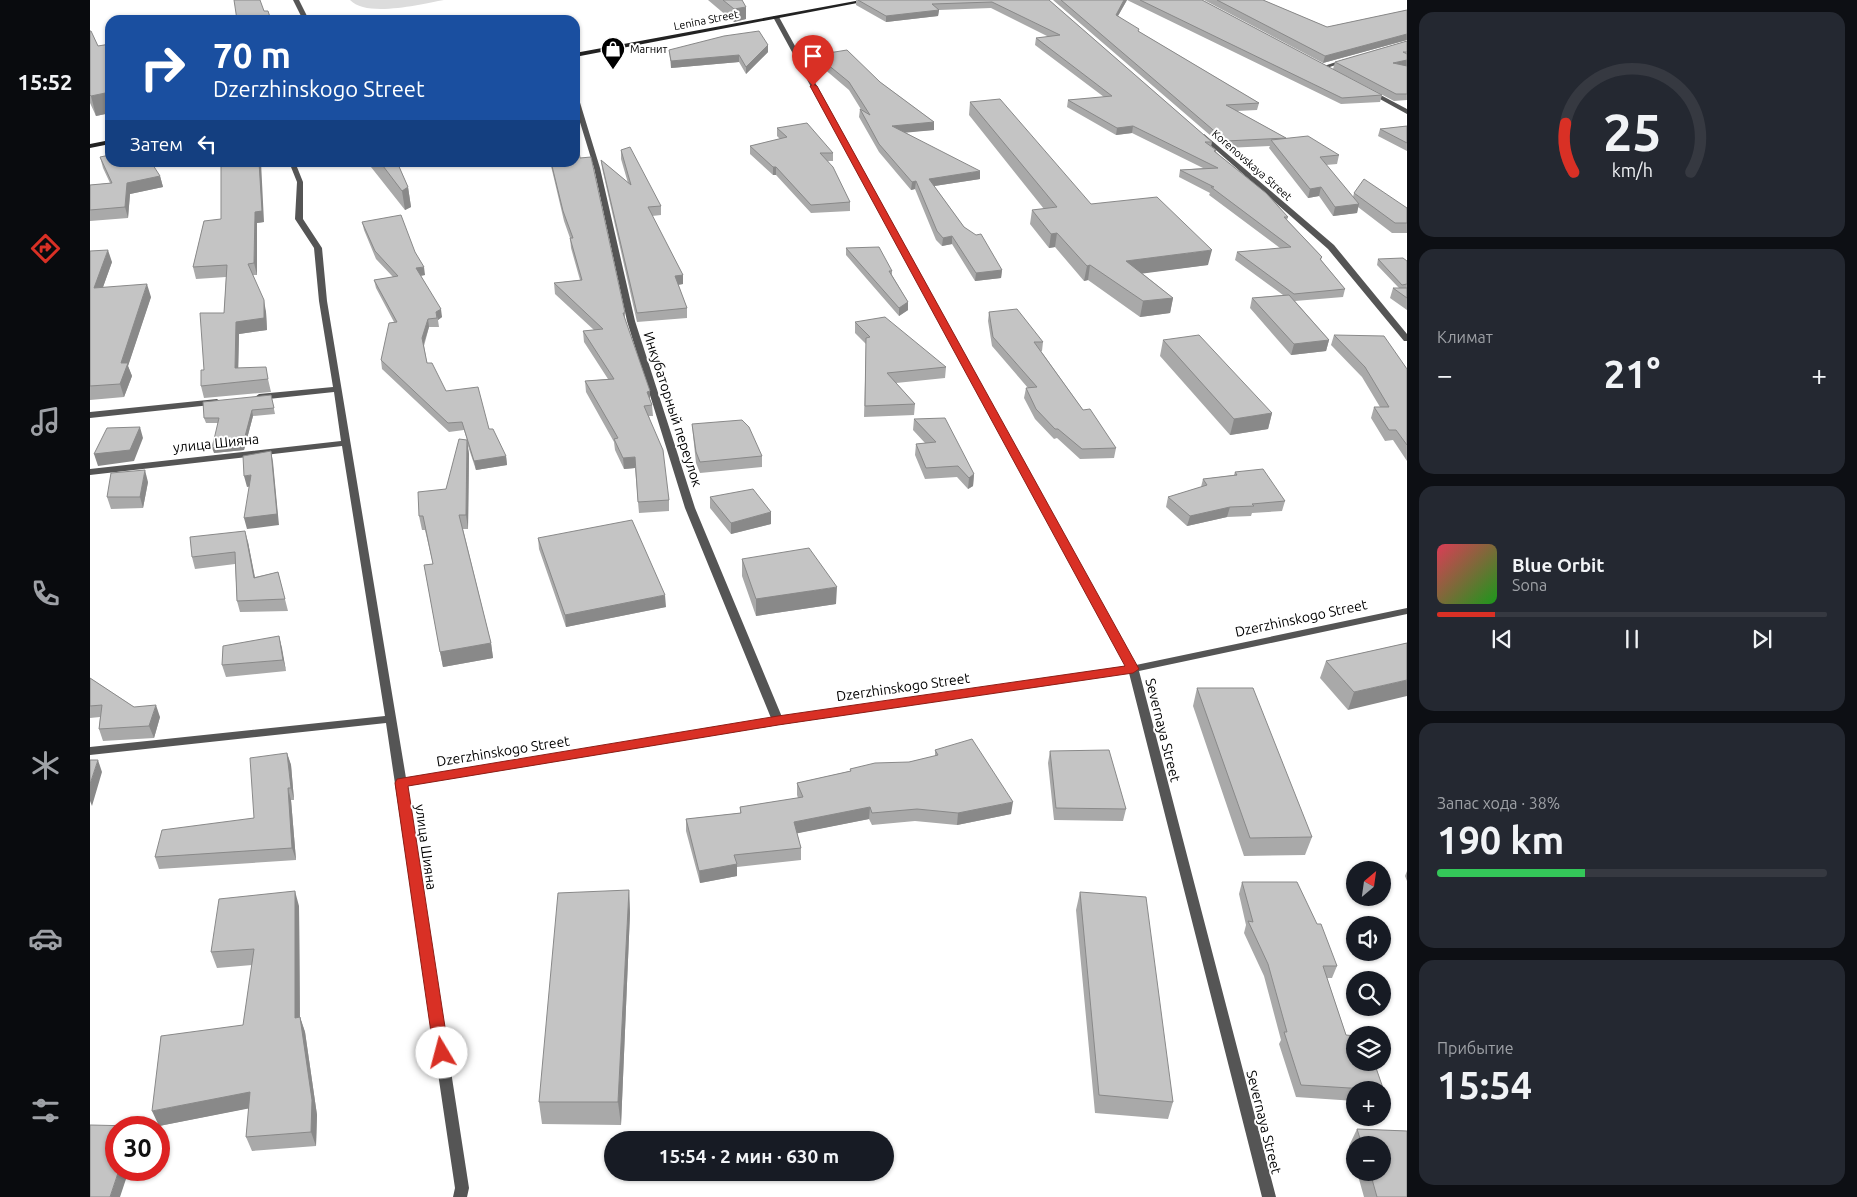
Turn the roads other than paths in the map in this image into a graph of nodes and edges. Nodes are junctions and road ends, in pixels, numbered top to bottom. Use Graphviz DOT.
graph roads {
  1 [pos="296,0"];
  2 [pos="870,0"];
  3 [pos="304,15"];
  4 [pos="776,17"];
  5 [pos="580,54"];
  6 [pos="1351,59"];
  7 [pos="1315,62"];
  8 [pos="1324,67"];
  9 [pos="1332,72"];
  10 [pos="1365,90"];
  11 [pos="580,112"];
  12 [pos="1407,112"];
  13 [pos="1197,130"];
  14 [pos="105,143"];
  15 [pos="90,146"];
  16 [pos="294,167"];
  17 [pos="1407,339"];
  18 [pos="338,389"];
  19 [pos="248,398"];
  20 [pos="229,400"];
  21 [pos="90,415"];
  22 [pos="346,443"];
  23 [pos="90,472"];
  24 [pos="1407,611"];
  25 [pos="1133,669"];
  26 [pos="391,719"];
  27 [pos="778,721"];
  28 [pos="90,751"];
  29 [pos="401,783"];
  30 [pos="460,1197"];
  31 [pos="1269,1197"];
  1 -- 3 [label="street"];
  2 -- 4 [label="main road, Lenina Street"];
  4 -- 5 [label="main road, Lenina Street"];
  4 -- 25 [label="street, Severnaya Street"];
  6 -- 8 [label="street"];
  7 -- 8 [label="street"];
  8 -- 9 [label="street"];
  10 -- 12 [label="street"];
  11 -- 27 [label="street, Инкубаторный переулок"];
  13 -- 17 [label="street, Korenovskaya Street"];
  14 -- 15 [label="main road"];
  16 -- 18 [label="street, улица Шияна"];
  18 -- 19 [label="street"];
  18 -- 22 [label="street, улица Шияна"];
  20 -- 21 [label="street"];
  22 -- 23 [label="street, улица Шияна"];
  22 -- 26 [label="street, улица Шияна"];
  24 -- 25 [label="street, Dzerzhinskogo Street"];
  25 -- 27 [label="street, Dzerzhinskogo Street"];
  25 -- 31 [label="street, Severnaya Street"];
  26 -- 28 [label="street"];
  26 -- 29 [label="street, улица Шияна"];
  27 -- 29 [label="street, Dzerzhinskogo Street"];
  29 -- 30 [label="street, улица Шияна"];
}
